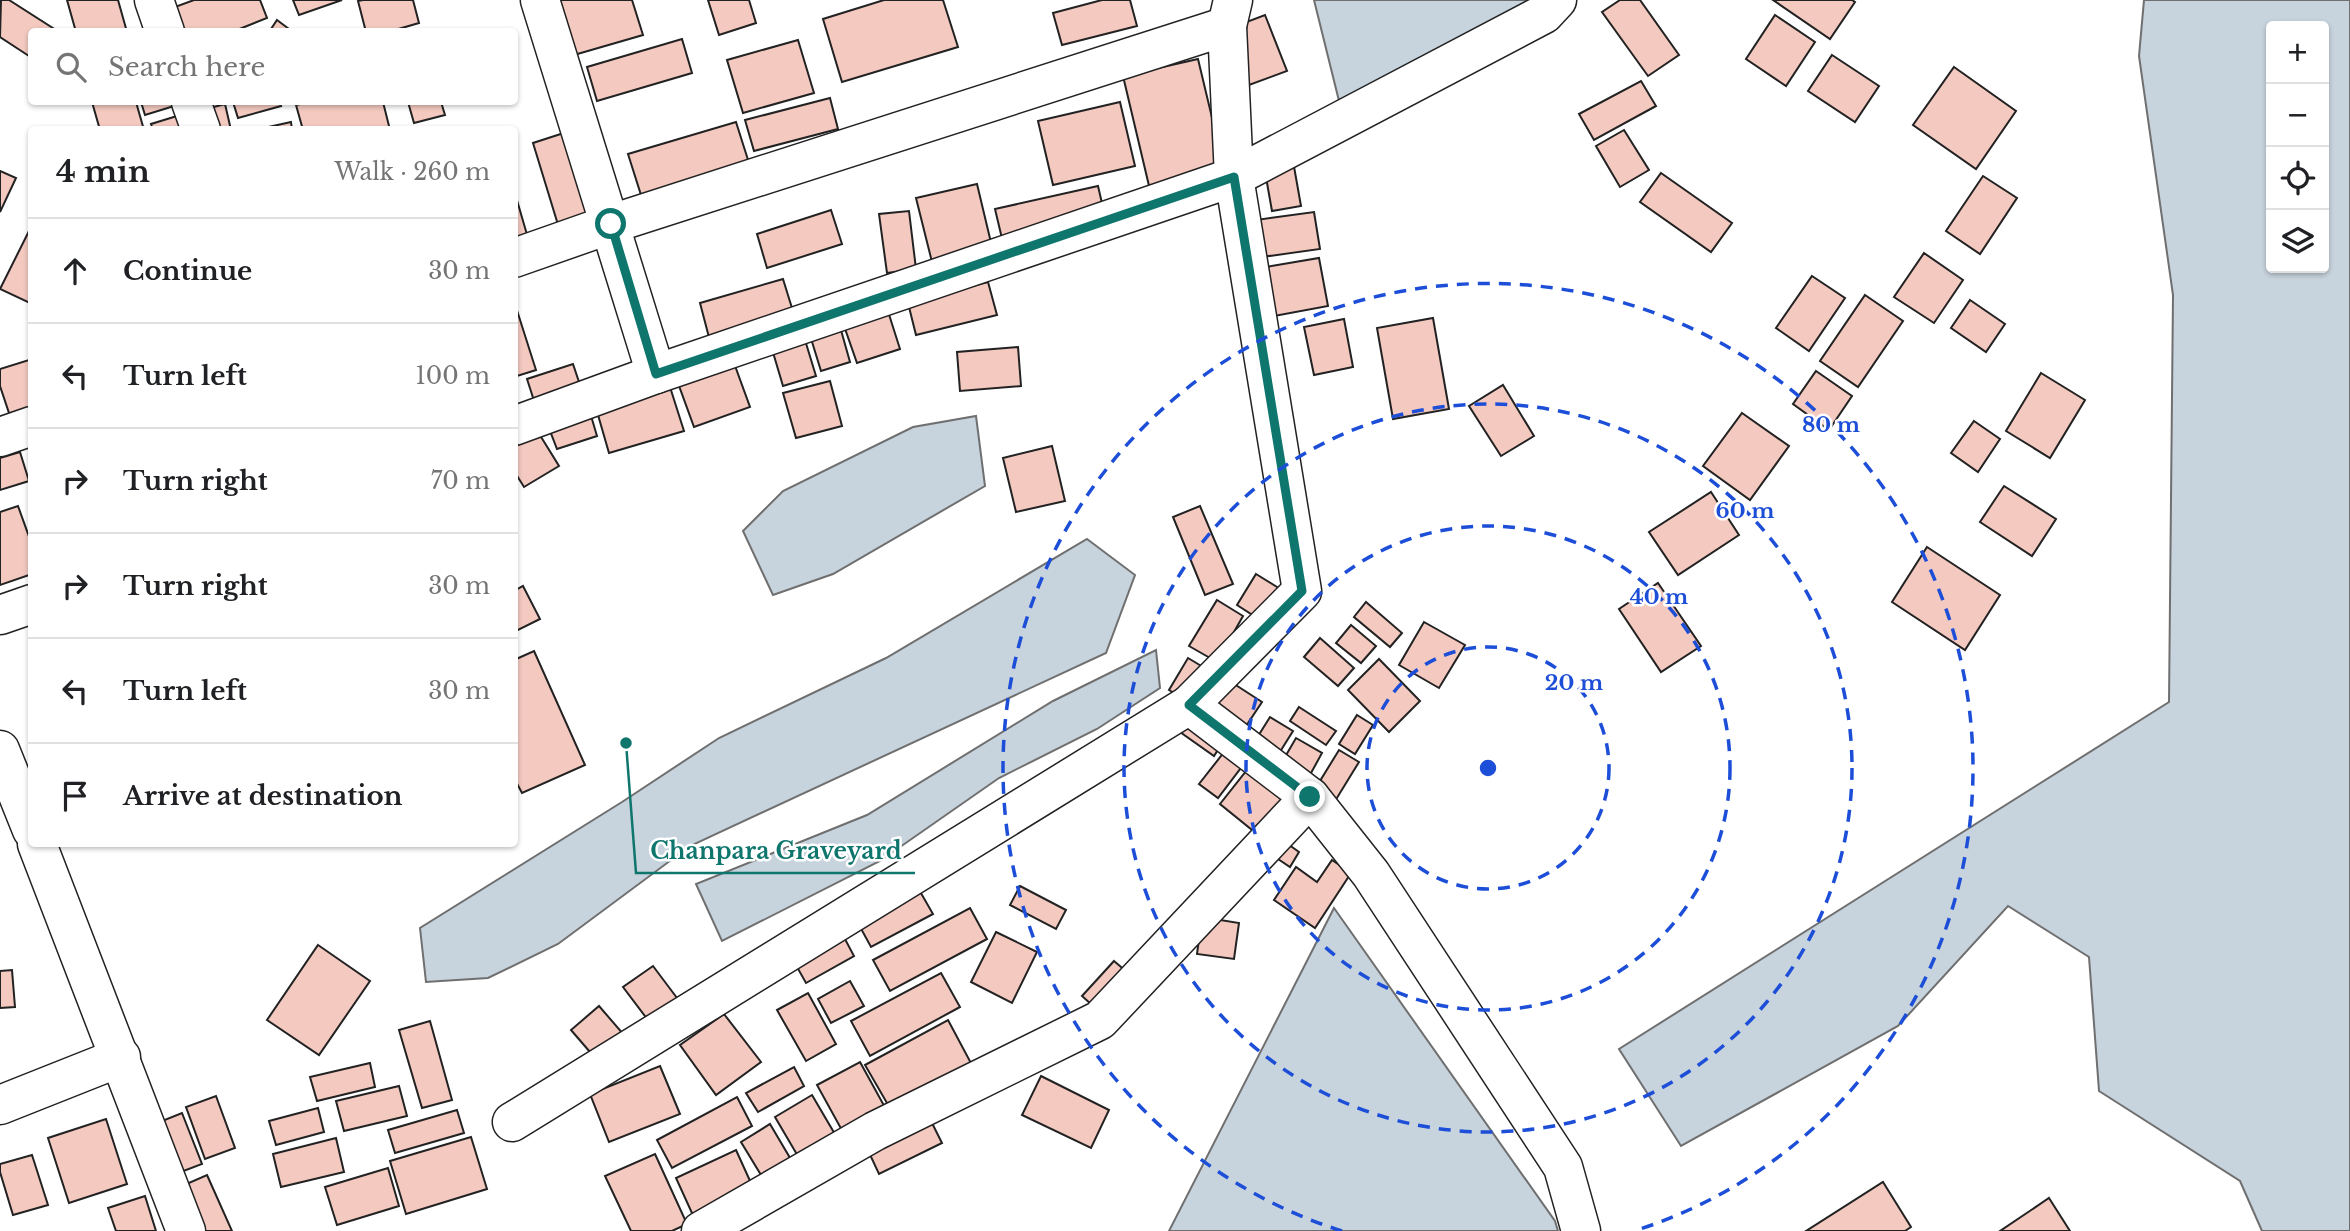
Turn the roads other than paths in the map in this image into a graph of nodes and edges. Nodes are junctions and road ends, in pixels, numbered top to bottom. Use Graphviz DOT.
graph roads {
  1 [pos="154,0"];
  2 [pos="540,0"];
  3 [pos="1557,0"];
  4 [pos="1230,13"];
  5 [pos="164,28"];
  6 [pos="192,105"];
  7 [pos="200,126"];
  8 [pos="1234,177"];
  9 [pos="611,224"];
  10 [pos="518,257"];
  11 [pos="656,374"];
  12 [pos="518,425"];
  13 [pos="28,427"];
  14 [pos="0,437"];
  15 [pos="28,605"];
  16 [pos="0,615"];
  17 [pos="1189,705"];
  18 [pos="0,750"];
  19 [pos="1310,797"];
  20 [pos="28,820"];
  21 [pos="38,847"];
  22 [pos="121,1058"];
  23 [pos="0,1105"];
  24 [pos="512,1122"];
  25 [pos="186,1231"];
  26 [pos="701,1231"];
  27 [pos="1581,1231"];
  1 -- 5 [label="street"];
  2 -- 9 [label="street"];
  3 -- 8 [label="street"];
  4 -- 8 [label="street"];
  4 -- 9 [label="street"];
  6 -- 7 [label="street"];
  8 -- 11 [label="street"];
  8 -- 17 [label="street"];
  9 -- 10 [label="street"];
  9 -- 11 [label="street"];
  11 -- 12 [label="street"];
  13 -- 14 [label="street"];
  15 -- 16 [label="street"];
  17 -- 19 [label="street"];
  17 -- 24 [label="street"];
  18 -- 20 [label="street"];
  19 -- 26 [label="street"];
  19 -- 27 [label="street"];
  21 -- 22 [label="street"];
  22 -- 23 [label="street"];
  22 -- 25 [label="street"];
}
